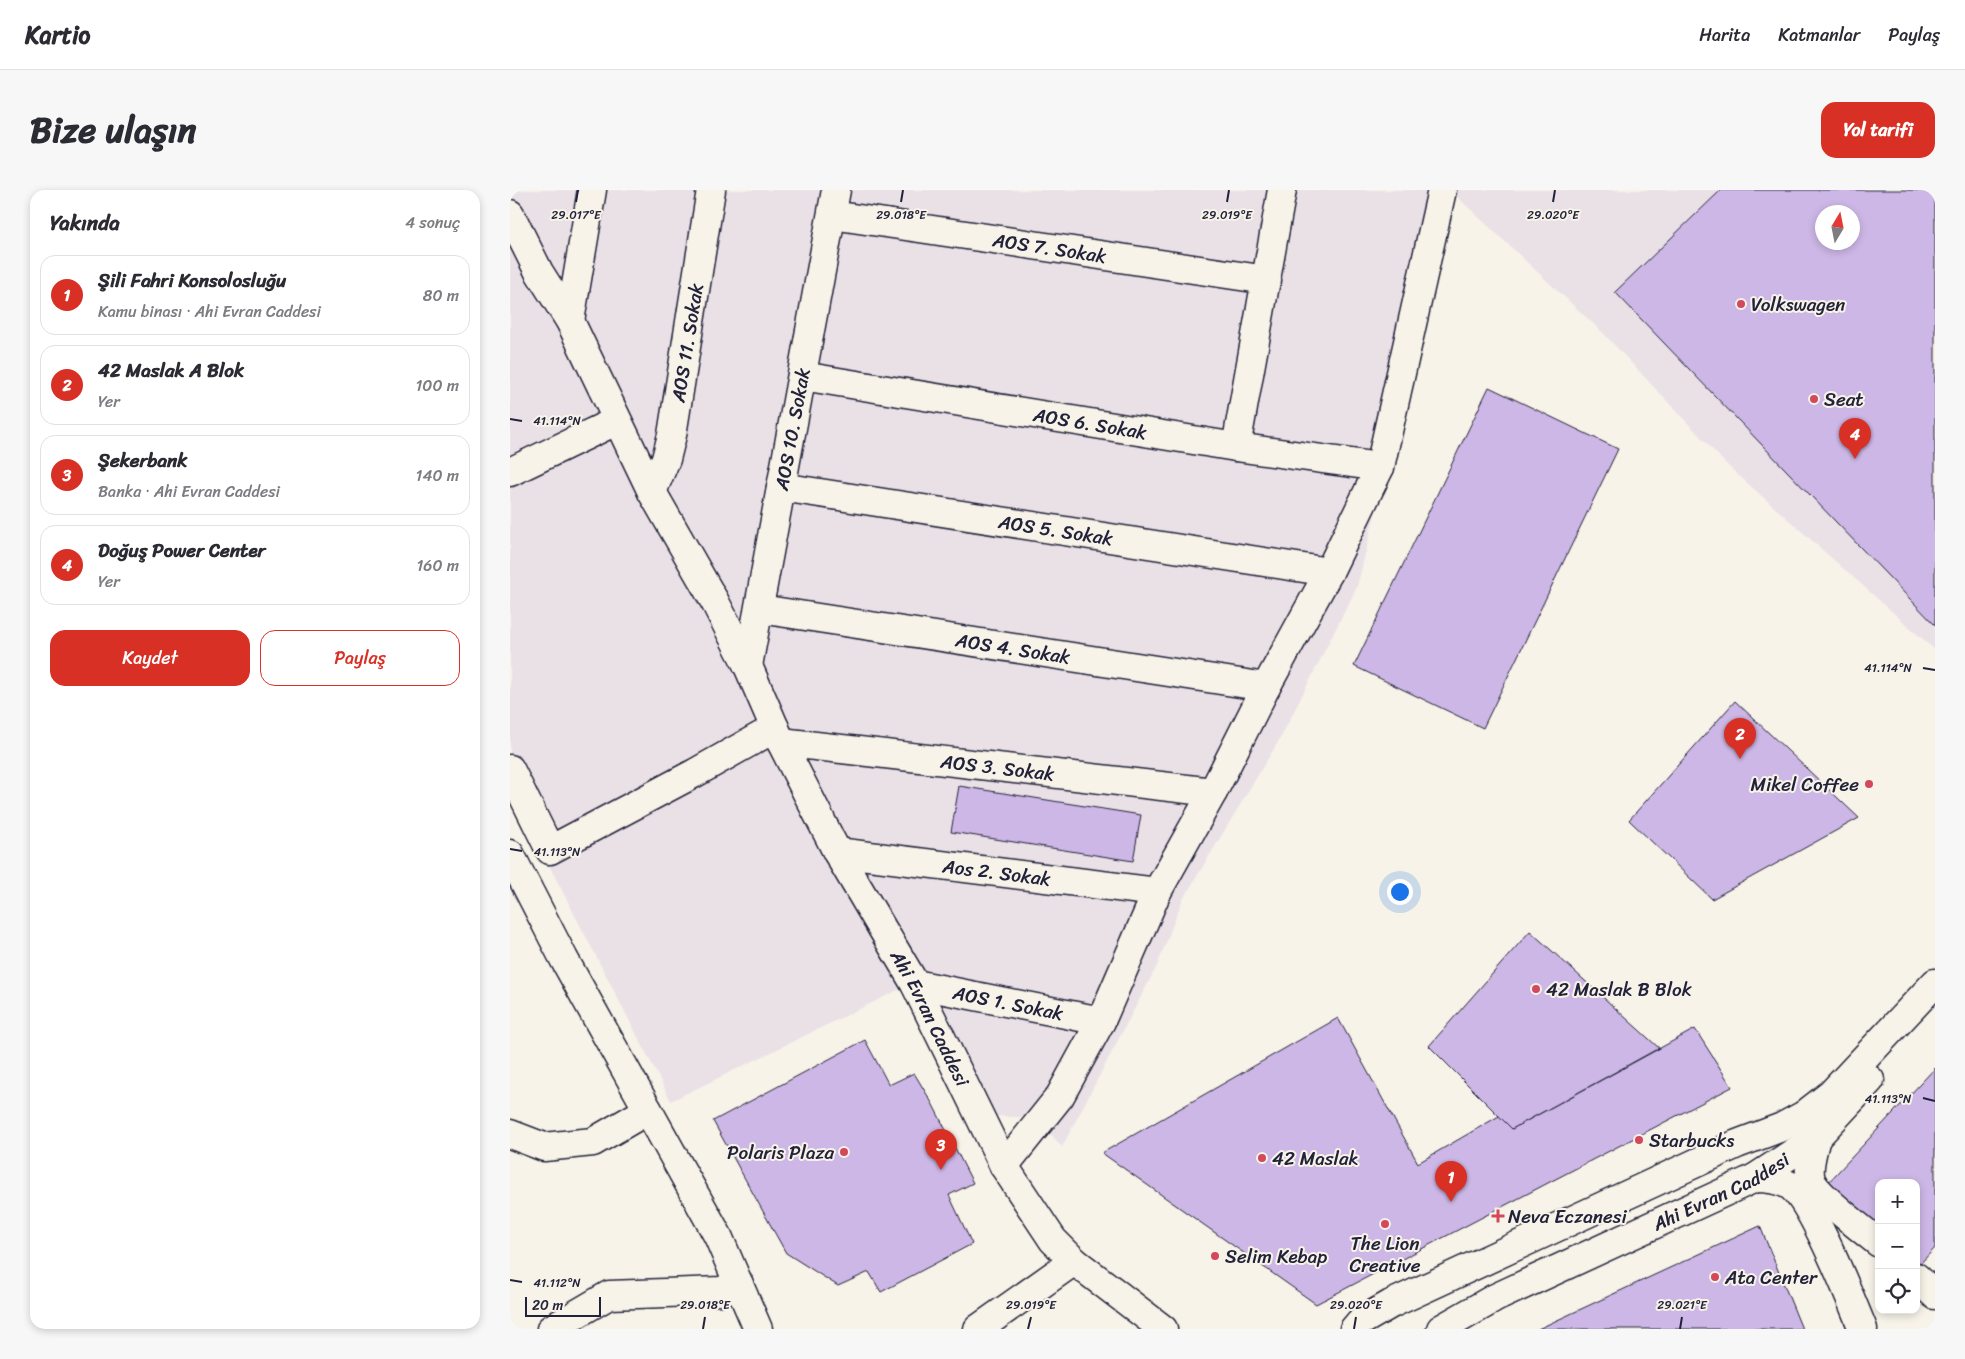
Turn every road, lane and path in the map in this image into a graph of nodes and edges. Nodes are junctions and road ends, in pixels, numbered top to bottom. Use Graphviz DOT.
graph roads {
  1 [pos="592,190"];
  2 [pos="711,190"];
  3 [pos="1282,190"];
  4 [pos="1442,190"];
  5 [pos="834,202"];
  6 [pos="510,214"];
  7 [pos="1266,280"];
  8 [pos="570,321"];
  9 [pos="802,376"];
  10 [pos="616,421"];
  11 [pos="1236,448"];
  12 [pos="1380,467"];
  13 [pos="510,472"];
  14 [pos="781,487"];
  15 [pos="652,492"];
  16 [pos="1329,572"];
  17 [pos="760,609"];
  18 [pos="748,666"];
  19 [pos="1266,687"];
  20 [pos="778,735"];
  21 [pos="510,770"];
  22 [pos="1213,792"];
  23 [pos="837,852"];
  24 [pos="510,854"];
  25 [pos="1157,892"];
  26 [pos="915,984"];
  27 [pos="1935,984"];
  28 [pos="1935,1011"];
  29 [pos="1101,1022"];
  30 [pos="648,1110"];
  31 [pos="510,1134"];
  32 [pos="1816,1138"];
  33 [pos="1004,1166"];
  34 [pos="1756,1178"];
  35 [pos="1875,1240"];
  36 [pos="1074,1260"];
  37 [pos="1920,1281"];
  38 [pos="739,1284"];
  39 [pos="1935,1295"];
  40 [pos="550,1329"];
  41 [pos="758,1329"];
  42 [pos="978,1329"];
  43 [pos="1163,1329"];
  44 [pos="1354,1329"];
  45 [pos="1441,1329"];
  46 [pos="1863,1329"];
  1 -- 8 [label="street"];
  2 -- 15 [label="street, AOS 11. Sokak"];
  3 -- 7 [label="street"];
  4 -- 12 [label="street"];
  5 -- 7 [label="street, AOS 7. Sokak"];
  5 -- 9 [label="street, AOS 10. Sokak"];
  6 -- 8 [label="street, Ahi Evran Caddesi"];
  7 -- 11 [label="street"];
  8 -- 10 [label="street, Ahi Evran Caddesi"];
  9 -- 11 [label="street, AOS 6. Sokak"];
  9 -- 14 [label="street, AOS 10. Sokak"];
  10 -- 13 [label="street"];
  10 -- 15 [label="street, Ahi Evran Caddesi"];
  11 -- 12 [label="street, AOS 6. Sokak"];
  12 -- 16 [label="street"];
  14 -- 16 [label="street, AOS 5. Sokak"];
  14 -- 17 [label="street, AOS 10. Sokak"];
  15 -- 18 [label="street, Ahi Evran Caddesi"];
  16 -- 19 [label="street"];
  17 -- 18 [label="street, AOS 10. Sokak"];
  17 -- 19 [label="street, AOS 4. Sokak"];
  18 -- 20 [label="street, Ahi Evran Caddesi"];
  19 -- 22 [label="street"];
  20 -- 21 [label="street"];
  20 -- 22 [label="street, AOS 3. Sokak"];
  20 -- 23 [label="street, Ahi Evran Caddesi"];
  22 -- 25 [label="street"];
  23 -- 25 [label="street, Aos 2. Sokak"];
  23 -- 26 [label="street, Ahi Evran Caddesi"];
  24 -- 30 [label="street"];
  25 -- 29 [label="street"];
  26 -- 29 [label="street, AOS 1. Sokak"];
  26 -- 33 [label="street, Ahi Evran Caddesi"];
  27 -- 44 [label="street, Ahi Evran Caddesi"];
  28 -- 32 [label="street, Ahi Evran Caddesi"];
  29 -- 33 [label="street"];
  30 -- 31 [label="street"];
  30 -- 38 [label="street"];
  32 -- 34 [label="street, Ahi Evran Caddesi"];
  32 -- 35 [label="street"];
  33 -- 36 [label="street, Ahi Evran Caddesi"];
  34 -- 45 [label="street, Ahi Evran Caddesi"];
  34 -- 46 [label="street"];
  36 -- 42 [label="street"];
  36 -- 43 [label="street, Ahi Evran Caddesi"];
  37 -- 39 [label="street"];
  38 -- 40 [label="street"];
  38 -- 41 [label="street"];
}
